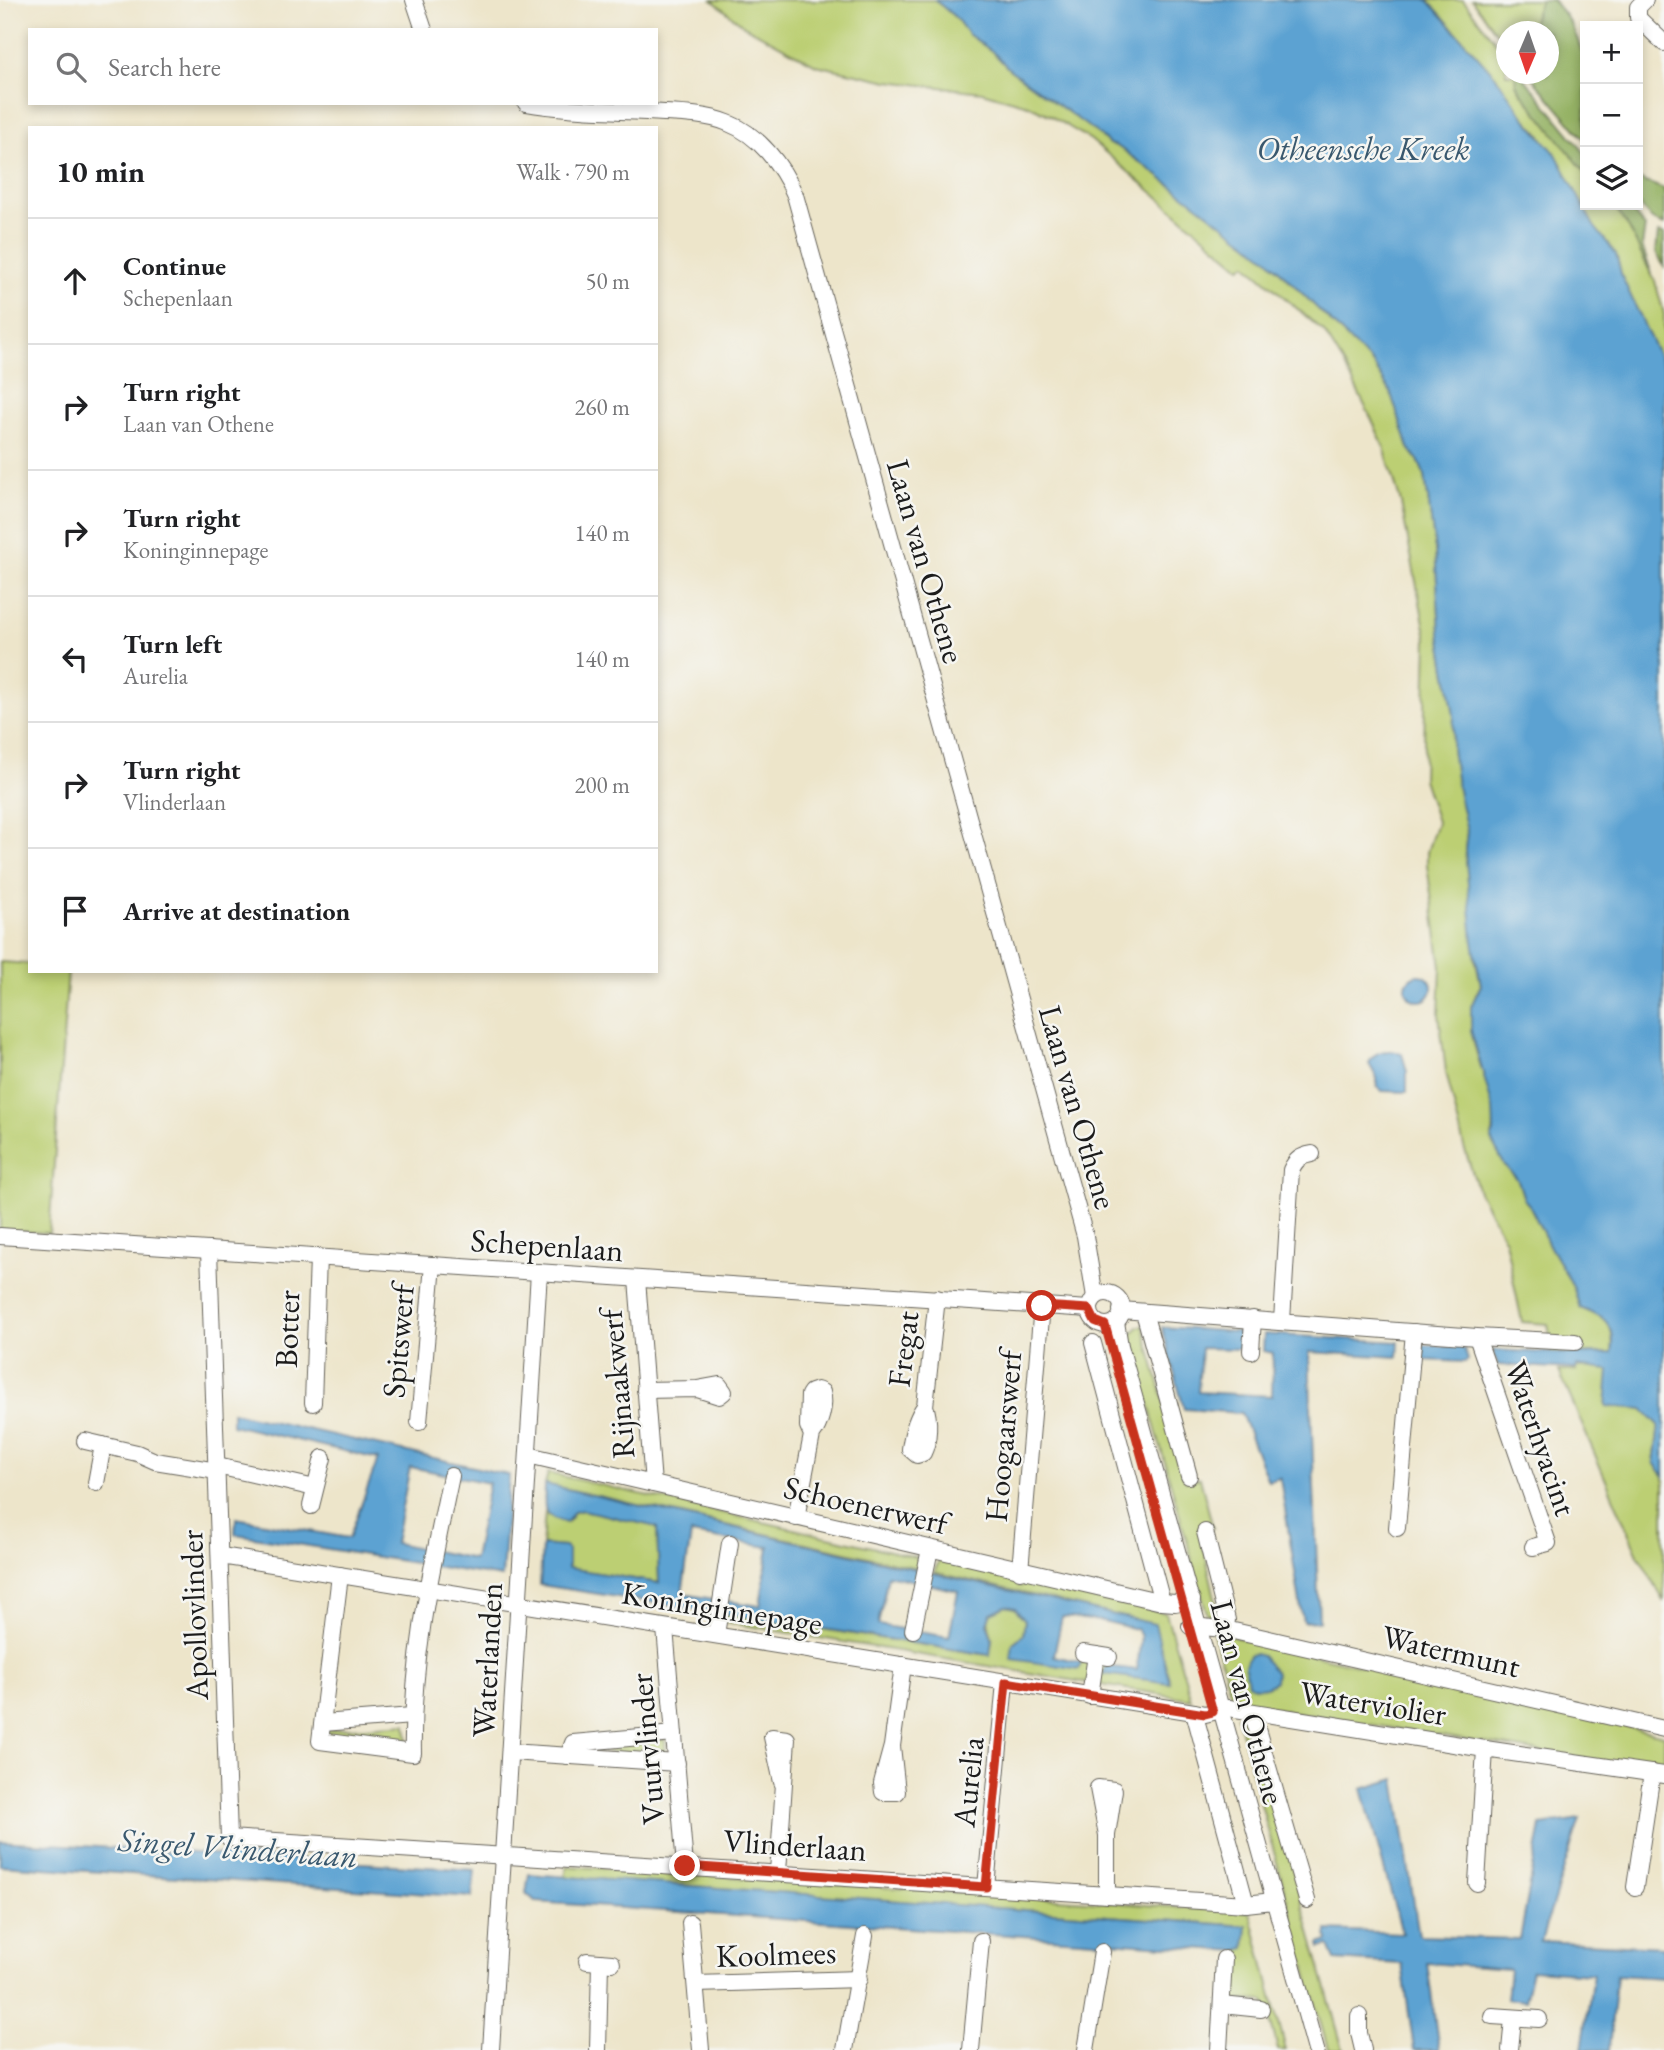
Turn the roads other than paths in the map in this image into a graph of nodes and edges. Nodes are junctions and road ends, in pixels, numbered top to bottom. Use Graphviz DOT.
graph roads {
  1 [pos="414,0"];
  2 [pos="1644,0"];
  3 [pos="423,28"];
  4 [pos="1664,43"];
  5 [pos="553,105"];
  6 [pos="1312,1154"];
  7 [pos="0,1236"];
  8 [pos="209,1250"];
  9 [pos="318,1257"];
  10 [pos="433,1265"];
  11 [pos="539,1272"];
  12 [pos="637,1279"];
  13 [pos="937,1297"];
  14 [pos="1098,1300"];
  15 [pos="1042,1306"];
  16 [pos="1144,1312"];
  17 [pos="1114,1319"];
  18 [pos="1253,1319"];
  19 [pos="1282,1321"];
  20 [pos="1414,1332"];
  21 [pos="1477,1337"];
  22 [pos="1575,1342"];
  23 [pos="1093,1343"];
  24 [pos="1251,1351"];
  25 [pos="1116,1372"];
  26 [pos="697,1389"];
  27 [pos="645,1390"];
  28 [pos="313,1403"];
  29 [pos="925,1406"];
  30 [pos="419,1422"];
  31 [pos="812,1435"];
  32 [pos="85,1441"];
  33 [pos="103,1445"];
  34 [pos="528,1455"];
  35 [pos="323,1458"];
  36 [pos="217,1469"];
  37 [pos="451,1476"];
  38 [pos="1189,1476"];
  39 [pos="96,1483"];
  40 [pos="653,1484"];
  41 [pos="315,1488"];
  42 [pos="312,1506"];
  43 [pos="796,1518"];
  44 [pos="1397,1528"];
  45 [pos="1205,1532"];
  46 [pos="730,1543"];
  47 [pos="1533,1547"];
  48 [pos="930,1549"];
  49 [pos="221,1556"];
  50 [pos="1020,1571"];
  51 [pos="340,1575"];
  52 [pos="428,1582"];
  53 [pos="1188,1601"];
  54 [pos="1162,1602"];
  55 [pos="519,1604"];
  56 [pos="1194,1626"];
  57 [pos="665,1628"];
  58 [pos="1225,1629"];
  59 [pos="913,1630"];
  60 [pos="716,1635"];
  61 [pos="1096,1655"];
  62 [pos="903,1665"];
  63 [pos="1006,1682"];
  64 [pos="1090,1696"];
  65 [pos="1218,1711"];
  66 [pos="1194,1712"];
  67 [pos="1252,1712"];
  68 [pos="412,1716"];
  69 [pos="323,1723"];
  70 [pos="1664,1729"];
  71 [pos="674,1734"];
  72 [pos="892,1746"];
  73 [pos="1485,1749"];
  74 [pos="510,1752"];
  75 [pos="568,1756"];
  76 [pos="677,1763"];
  77 [pos="1658,1774"];
  78 [pos="782,1782"];
  79 [pos="1107,1835"];
  80 [pos="229,1838"];
  81 [pos="504,1856"];
  82 [pos="685,1866"];
  83 [pos="778,1872"];
  84 [pos="1477,1883"];
  85 [pos="986,1887"];
  86 [pos="1635,1887"];
  87 [pos="1107,1894"];
  88 [pos="1307,1900"];
  89 [pos="1270,1902"];
  90 [pos="1246,1904"];
  91 [pos="691,1923"];
  92 [pos="865,1936"];
  93 [pos="982,1941"];
  94 [pos="1102,1952"];
  95 [pos="1224,1959"];
  96 [pos="600,1962"];
  97 [pos="859,1979"];
  98 [pos="696,1984"];
  99 [pos="1222,2006"];
  100 [pos="1261,2009"];
  101 [pos="1359,2015"];
  102 [pos="1492,2016"];
  103 [pos="1513,2019"];
  104 [pos="1539,2019"];
  105 [pos="491,2050"];
  106 [pos="598,2050"];
  107 [pos="701,2050"];
  108 [pos="845,2050"];
  109 [pos="971,2050"];
  110 [pos="1086,2050"];
  111 [pos="1219,2050"];
  112 [pos="1307,2050"];
  113 [pos="1315,2050"];
  114 [pos="1363,2050"];
  115 [pos="1510,2050"];
  1 -- 3 [label="street"];
  2 -- 4 [label="street"];
  5 -- 14 [label="street, Laan van Othene"];
  6 -- 19 [label="street"];
  7 -- 8 [label="street, Schepenlaan"];
  8 -- 9 [label="street, Schepenlaan"];
  8 -- 36 [label="street, Apollovlinder"];
  9 -- 10 [label="street, Schepenlaan"];
  9 -- 28 [label="street, Botter"];
  10 -- 11 [label="street, Schepenlaan"];
  10 -- 30 [label="street, Spitswerf"];
  11 -- 12 [label="street, Schepenlaan"];
  11 -- 34 [label="street, Waterlanden"];
  12 -- 13 [label="street, Schepenlaan"];
  12 -- 27 [label="street, Rijnaakwerf"];
  13 -- 15 [label="street, Schepenlaan"];
  13 -- 29 [label="street, Fregat"];
  14 -- 15 [label="street, Schepenlaan"];
  14 -- 17 [label="street"];
  14 -- 17 [label="street"];
  15 -- 50 [label="street, Hoogaarswerf"];
  16 -- 17 [label="street, Waterhyacint"];
  16 -- 18 [label="street, Waterhyacint"];
  16 -- 38 [label="street"];
  17 -- 25 [label="street, Laan van Othene"];
  18 -- 19 [label="street, Waterhyacint"];
  18 -- 24 [label="street"];
  19 -- 20 [label="street, Waterhyacint"];
  20 -- 21 [label="street, Waterhyacint"];
  20 -- 44 [label="street"];
  21 -- 22 [label="street, Waterhyacint"];
  21 -- 47 [label="street, Waterhyacint"];
  23 -- 25 [label="street, Laan van Othene"];
  25 -- 53 [label="street, Laan van Othene"];
  25 -- 54 [label="street, Laan van Othene"];
  26 -- 27 [label="street"];
  27 -- 40 [label="street, Rijnaakwerf"];
  31 -- 43 [label="street"];
  32 -- 33 [label="street"];
  33 -- 36 [label="street"];
  33 -- 39 [label="street"];
  34 -- 40 [label="street, Schoenerwerf"];
  34 -- 55 [label="street, Waterlanden"];
  35 -- 41 [label="street"];
  36 -- 41 [label="street"];
  36 -- 49 [label="street, Apollovlinder"];
  37 -- 52 [label="street"];
  40 -- 43 [label="street, Schoenerwerf"];
  41 -- 42 [label="street"];
  43 -- 48 [label="street, Schoenerwerf"];
  45 -- 58 [label="street"];
  46 -- 60 [label="street"];
  48 -- 50 [label="street, Schoenerwerf"];
  48 -- 59 [label="street"];
  49 -- 51 [label="street, Koninginnepage"];
  49 -- 80 [label="street, Apollovlinder"];
  50 -- 54 [label="street, Schoenerwerf"];
  51 -- 52 [label="street, Koninginnepage"];
  51 -- 69 [label="street"];
  52 -- 55 [label="street, Koninginnepage"];
  52 -- 68 [label="street"];
  53 -- 54 [label="street, Schoenerwerf"];
  53 -- 56 [label="street, Laan van Othene"];
  55 -- 57 [label="street, Koninginnepage"];
  55 -- 74 [label="street, Waterlanden"];
  56 -- 58 [label="street, Watermunt"];
  56 -- 65 [label="street, Laan van Othene"];
  57 -- 60 [label="street, Koninginnepage"];
  57 -- 71 [label="street, Vuurvlinder"];
  58 -- 70 [label="street, Watermunt"];
  60 -- 62 [label="street, Koninginnepage"];
  61 -- 64 [label="street"];
  62 -- 63 [label="street, Koninginnepage"];
  62 -- 72 [label="street"];
  63 -- 64 [label="street, Koninginnepage"];
  63 -- 85 [label="street, Aurelia"];
  64 -- 66 [label="street, Koninginnepage"];
  65 -- 66 [label="street, Koninginnepage"];
  65 -- 67 [label="street, Waterviolier"];
  65 -- 89 [label="street, Laan van Othene"];
  66 -- 90 [label="street, Laan van Othene"];
  67 -- 73 [label="street, Waterviolier"];
  67 -- 88 [label="street, Waterviolier"];
  68 -- 69 [label="street"];
  68 -- 69 [label="street"];
  71 -- 75 [label="street"];
  71 -- 76 [label="street, Vuurvlinder"];
  73 -- 77 [label="street, Waterviolier"];
  73 -- 84 [label="street, Waterviolier"];
  74 -- 75 [label="street"];
  74 -- 81 [label="street, Waterlanden"];
  75 -- 76 [label="street"];
  76 -- 82 [label="street, Vuurvlinder"];
  77 -- 86 [label="street, Waterviolier"];
  78 -- 83 [label="street"];
  79 -- 87 [label="street"];
  80 -- 81 [label="street, Vlinderlaan"];
  81 -- 82 [label="street, Vlinderlaan"];
  81 -- 105 [label="street, Waterlanden"];
  82 -- 83 [label="street, Vlinderlaan"];
  83 -- 85 [label="street, Vlinderlaan"];
  85 -- 87 [label="street, Vlinderlaan"];
  87 -- 90 [label="street, Vlinderlaan"];
  89 -- 90 [label="street, Vlinderlaan"];
  89 -- 112 [label="street, Laan van Othene"];
  89 -- 113 [label="street, Laan van Othene"];
  91 -- 98 [label="street"];
  92 -- 97 [label="street"];
  93 -- 109 [label="street"];
  94 -- 110 [label="street"];
  95 -- 99 [label="street"];
  96 -- 106 [label="street"];
  97 -- 98 [label="street, Koolmees"];
  97 -- 108 [label="street"];
  98 -- 107 [label="street"];
  99 -- 100 [label="street"];
  99 -- 111 [label="street"];
  101 -- 114 [label="street"];
  102 -- 103 [label="street"];
  103 -- 104 [label="street"];
  103 -- 115 [label="street"];
}
